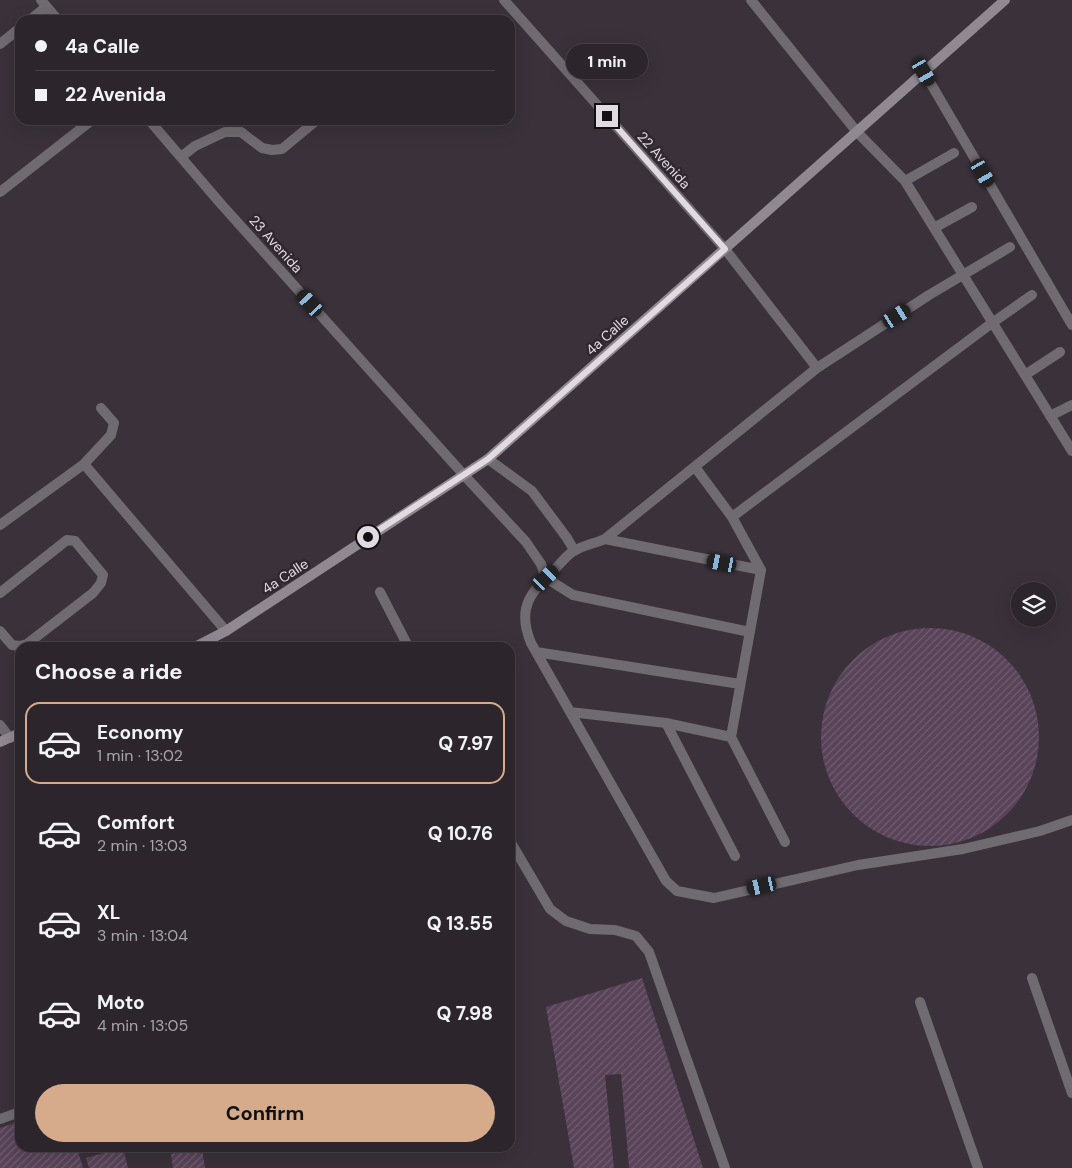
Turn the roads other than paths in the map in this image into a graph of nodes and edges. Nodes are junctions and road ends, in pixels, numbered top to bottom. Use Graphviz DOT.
graph roads {
  1 [pos="504,0"];
  2 [pos="751,0"];
  3 [pos="1005,0"];
  4 [pos="44,3"];
  5 [pos="34,15"];
  6 [pos="54,15"];
  7 [pos="15,32"];
  8 [pos="0,44"];
  9 [pos="924,72"];
  10 [pos="86,125"];
  11 [pos="153,125"];
  12 [pos="311,125"];
  13 [pos="857,132"];
  14 [pos="954,153"];
  15 [pos="181,157"];
  16 [pos="905,181"];
  17 [pos="0,192"];
  18 [pos="972,206"];
  19 [pos="934,228"];
  20 [pos="1010,247"];
  21 [pos="725,249"];
  22 [pos="963,275"];
  23 [pos="1032,295"];
  24 [pos="992,323"];
  25 [pos="1072,325"];
  26 [pos="1060,352"];
  27 [pos="817,368"];
  28 [pos="1025,375"];
  29 [pos="1072,405"];
  30 [pos="101,408"];
  31 [pos="1050,416"];
  32 [pos="1072,451"];
  33 [pos="488,459"];
  34 [pos="84,464"];
  35 [pos="695,466"];
  36 [pos="463,474"];
  37 [pos="732,517"];
  38 [pos="0,525"];
  39 [pos="605,539"];
  40 [pos="574,550"];
  41 [pos="761,570"];
  42 [pos="546,578"];
  43 [pos="380,592"];
  44 [pos="0,594"];
  45 [pos="226,631"];
  46 [pos="750,632"];
  47 [pos="2,636"];
  48 [pos="30,642"];
  49 [pos="205,642"];
  50 [pos="406,642"];
  51 [pos="15,645"];
  52 [pos="536,652"];
  53 [pos="740,684"];
  54 [pos="570,712"];
  55 [pos="666,724"];
  56 [pos="0,725"];
  57 [pos="15,735"];
  58 [pos="731,736"];
  59 [pos="0,742"];
  60 [pos="1072,820"];
  61 [pos="785,842"];
  62 [pos="515,850"];
  63 [pos="736,856"];
  64 [pos="1032,978"];
  65 [pos="920,1002"];
  66 [pos="1072,1093"];
  67 [pos="15,1114"];
  68 [pos="0,1119"];
  69 [pos="725,1168"];
  70 [pos="978,1168"];
  1 -- 21 [label="street, 22 Avenida"];
  2 -- 13 [label="street"];
  3 -- 9 [label="street, 4a Calle"];
  4 -- 5 [label="street"];
  4 -- 6 [label="street"];
  7 -- 8 [label="street"];
  9 -- 13 [label="street, 4a Calle"];
  9 -- 25 [label="street"];
  10 -- 17 [label="street"];
  11 -- 15 [label="street, 23 Avenida"];
  12 -- 15 [label="street"];
  13 -- 16 [label="street"];
  13 -- 21 [label="street, 4a Calle"];
  14 -- 16 [label="street"];
  15 -- 36 [label="street, 23 Avenida"];
  16 -- 19 [label="street"];
  18 -- 19 [label="street"];
  19 -- 22 [label="street"];
  20 -- 22 [label="street"];
  21 -- 27 [label="street, 22 Avenida"];
  21 -- 33 [label="street, 4a Calle"];
  22 -- 24 [label="street"];
  22 -- 27 [label="street"];
  23 -- 24 [label="street"];
  24 -- 28 [label="street"];
  24 -- 37 [label="street"];
  26 -- 28 [label="street"];
  27 -- 35 [label="street"];
  28 -- 31 [label="street"];
  29 -- 31 [label="street"];
  30 -- 34 [label="street"];
  31 -- 32 [label="street"];
  33 -- 36 [label="street, 4a Calle"];
  33 -- 40 [label="street"];
  34 -- 38 [label="street"];
  34 -- 45 [label="street"];
  35 -- 37 [label="street"];
  35 -- 39 [label="street"];
  36 -- 42 [label="street, 23 Avenida"];
  36 -- 45 [label="street, 4a Calle"];
  37 -- 41 [label="street"];
  39 -- 40 [label="street"];
  39 -- 41 [label="street"];
  40 -- 42 [label="street"];
  41 -- 46 [label="street"];
  42 -- 46 [label="street"];
  42 -- 52 [label="street"];
  43 -- 50 [label="street"];
  44 -- 48 [label="street"];
  45 -- 49 [label="street, 4a Calle"];
  46 -- 53 [label="street"];
  47 -- 51 [label="street"];
  52 -- 53 [label="street"];
  52 -- 54 [label="street"];
  53 -- 58 [label="street"];
  54 -- 55 [label="street"];
  54 -- 60 [label="street"];
  55 -- 58 [label="street"];
  55 -- 63 [label="street"];
  56 -- 57 [label="street"];
  57 -- 59 [label="street"];
  58 -- 61 [label="street"];
  62 -- 69 [label="street"];
  64 -- 66 [label="street"];
  65 -- 70 [label="street"];
  67 -- 68 [label="street"];
}
